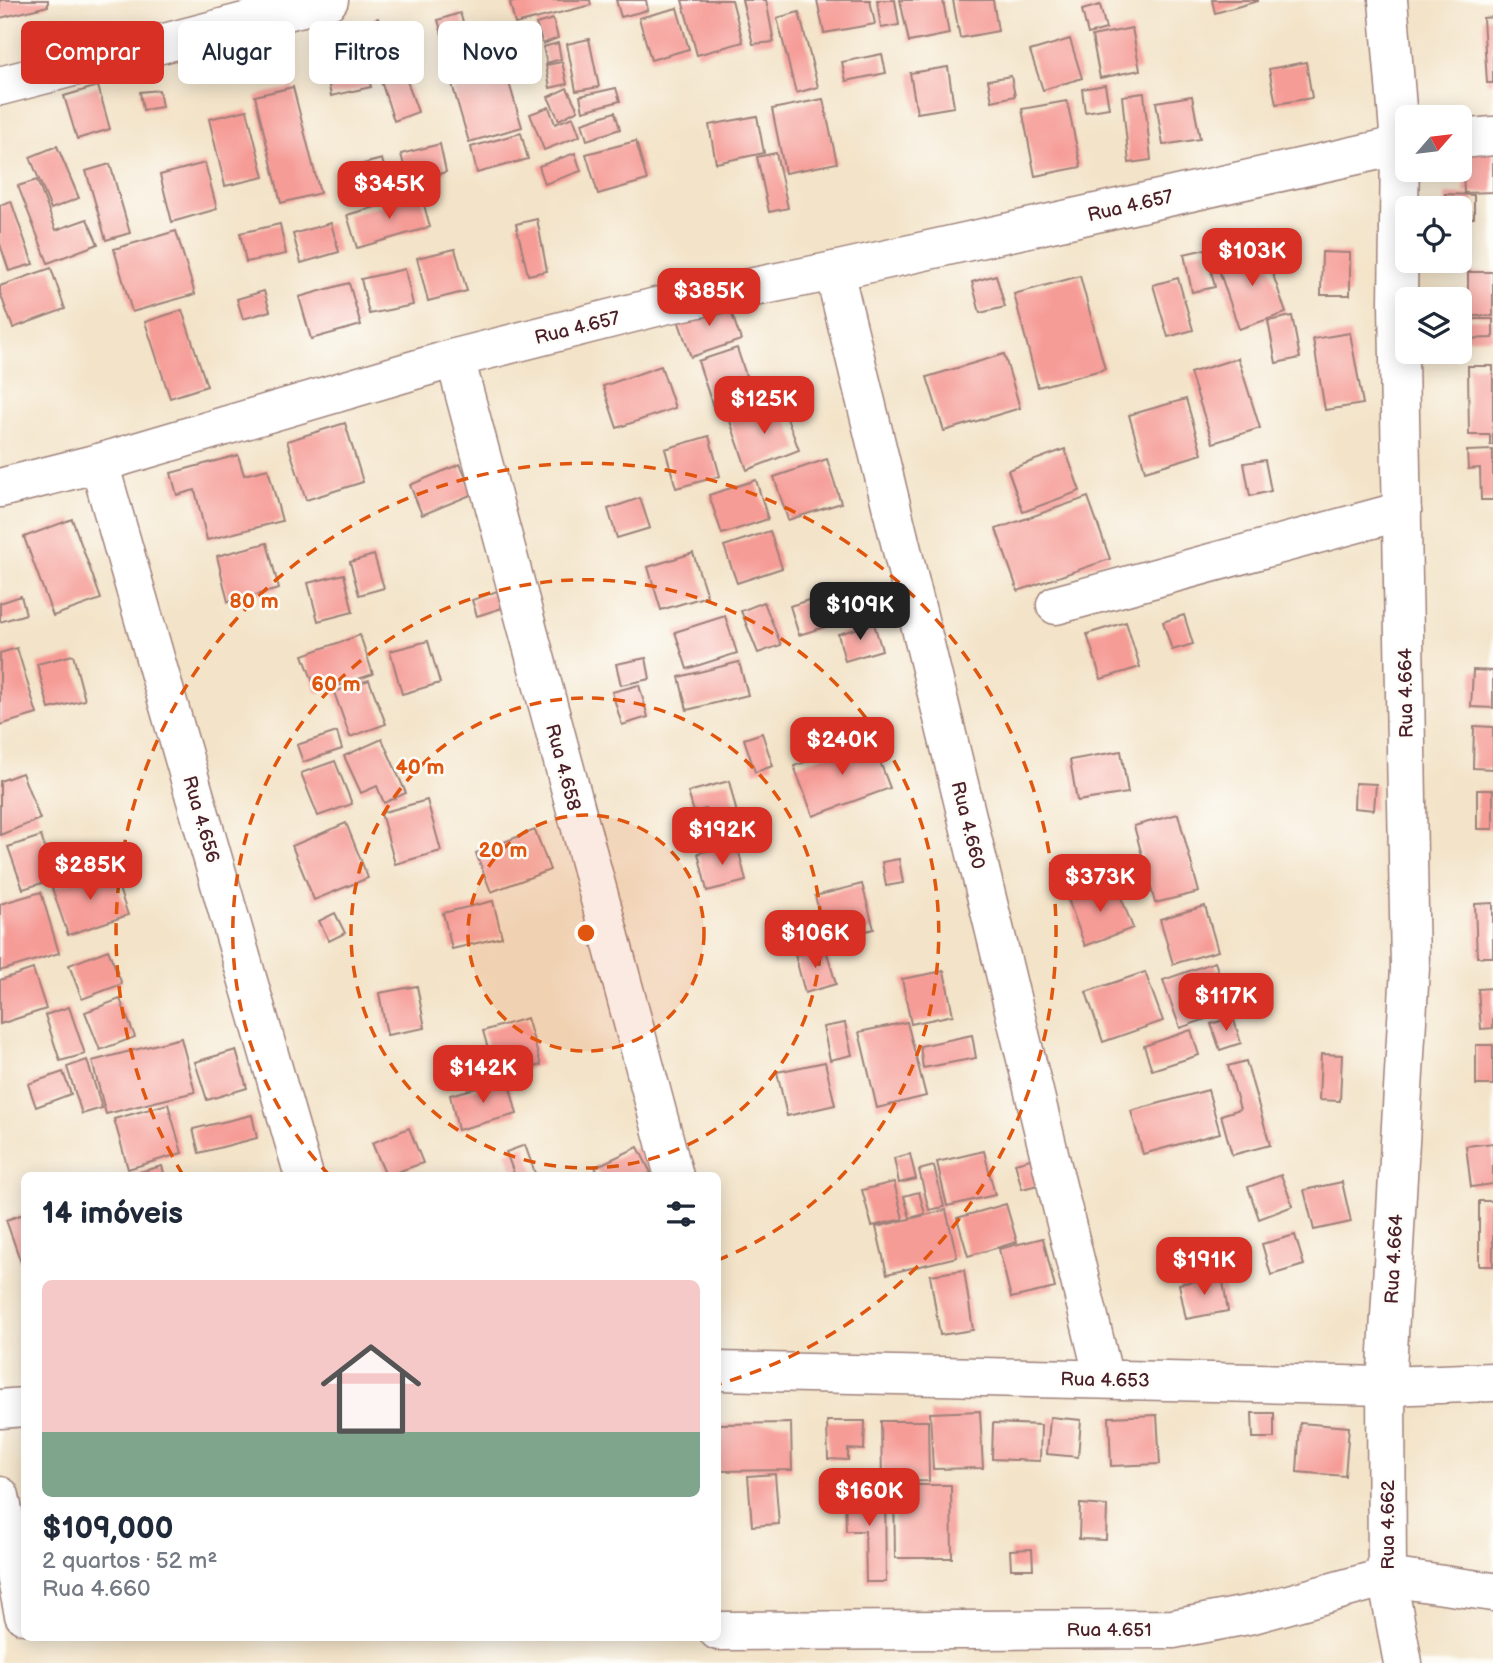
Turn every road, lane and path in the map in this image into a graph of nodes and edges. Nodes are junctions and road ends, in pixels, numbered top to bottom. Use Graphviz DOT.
graph roads {
  1 [pos="329,0"];
  2 [pos="1388,0"];
  3 [pos="0,86"];
  4 [pos="1400,105"];
  5 [pos="1493,136"];
  6 [pos="1472,138"];
  7 [pos="1395,146"];
  8 [pos="1403,182"];
  9 [pos="834,271"];
  10 [pos="455,358"];
  11 [pos="99,463"];
  12 [pos="0,488"];
  13 [pos="1402,511"];
  14 [pos="1056,605"];
  15 [pos="303,1172"];
  16 [pos="673,1172"];
  17 [pos="721,1360"];
  18 [pos="1104,1380"];
  19 [pos="1493,1382"];
  20 [pos="1386,1386"];
  21 [pos="21,1406"];
  22 [pos="0,1409"];
  23 [pos="0,1496"];
  24 [pos="1387,1577"];
  25 [pos="1493,1592"];
  26 [pos="21,1600"];
  27 [pos="0,1627"];
  28 [pos="21,1627"];
  29 [pos="730,1642"];
  30 [pos="1403,1663"];
  1 -- 3 [label="street"];
  2 -- 4 [label="street, Rua 4.664"];
  5 -- 6 [label="street"];
  7 -- 9 [label="street, Rua 4.657"];
  8 -- 13 [label="street, Rua 4.664"];
  9 -- 10 [label="street, Rua 4.657"];
  9 -- 18 [label="street, Rua 4.660"];
  10 -- 11 [label="street, Rua 4.657"];
  10 -- 16 [label="street, Rua 4.658"];
  11 -- 12 [label="street, Rua 4.657"];
  11 -- 15 [label="street, Rua 4.656"];
  13 -- 14 [label="street"];
  13 -- 20 [label="street, Rua 4.664"];
  17 -- 18 [label="street, Rua 4.653"];
  18 -- 20 [label="street, Rua 4.653"];
  19 -- 20 [label="street, Rua 4.653"];
  20 -- 24 [label="street, Rua 4.662"];
  21 -- 22 [label="street"];
  23 -- 26 [label="street"];
  24 -- 25 [label="street, Rua 4.651"];
  24 -- 29 [label="street, Rua 4.651"];
  24 -- 30 [label="street, Rua 4.662"];
  27 -- 28 [label="street"];
}
